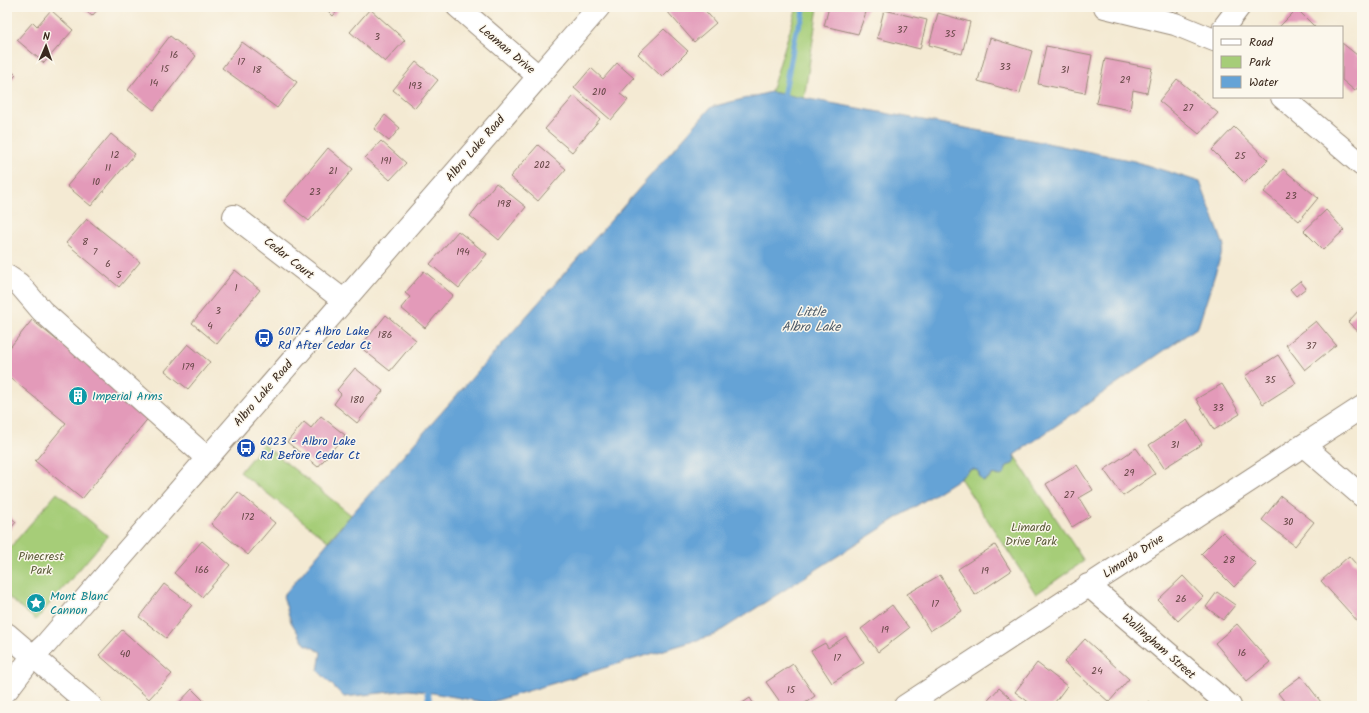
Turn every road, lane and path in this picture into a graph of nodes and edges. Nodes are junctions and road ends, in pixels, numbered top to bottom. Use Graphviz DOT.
graph roads {
  1 [pos="458,7"];
  2 [pos="599,7"];
  3 [pos="1105,7"];
  4 [pos="1239,7"];
  5 [pos="1225,26"];
  6 [pos="1213,40"];
  7 [pos="538,76"];
  8 [pos="1283,98"];
  9 [pos="1362,165"];
  10 [pos="234,216"];
  11 [pos="7,276"];
  12 [pos="344,300"];
  13 [pos="1362,408"];
  14 [pos="1304,446"];
  15 [pos="206,458"];
  16 [pos="1362,496"];
  17 [pos="1088,585"];
  18 [pos="7,634"];
  19 [pos="34,656"];
  20 [pos="7,690"];
  21 [pos="91,706"];
  22 [pos="905,706"];
  23 [pos="1230,706"];
  1 -- 7 [label="street, Leaman Drive"];
  2 -- 7 [label="street, Albro Lake Road"];
  3 -- 6 [label="street"];
  4 -- 5 [label="street"];
  7 -- 12 [label="street, Albro Lake Road"];
  8 -- 9 [label="street"];
  10 -- 12 [label="street, Cedar Court"];
  11 -- 15 [label="street"];
  12 -- 15 [label="street, Albro Lake Road"];
  13 -- 14 [label="street, Limardo Drive"];
  14 -- 16 [label="street"];
  14 -- 17 [label="street, Limardo Drive"];
  15 -- 19 [label="street, Albro Lake Road"];
  17 -- 22 [label="street, Limardo Drive"];
  17 -- 23 [label="street, Wallingham Street"];
  18 -- 19 [label="street"];
  19 -- 20 [label="street, Albro Lake Road"];
  19 -- 21 [label="street"];
}
